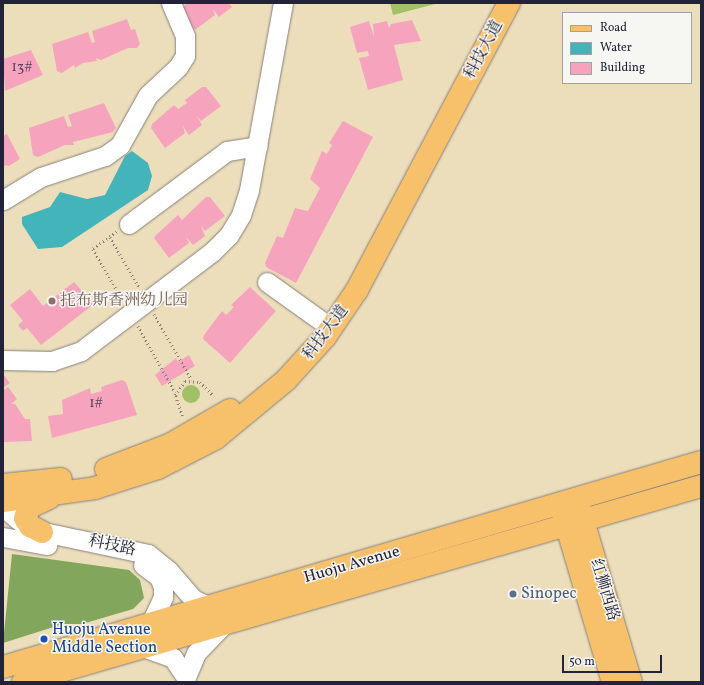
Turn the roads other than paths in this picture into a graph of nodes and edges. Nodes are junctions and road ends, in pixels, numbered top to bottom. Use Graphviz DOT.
graph roads {
  1 [pos="171,3"];
  2 [pos="283,3"];
  3 [pos="492,3"];
  4 [pos="509,3"];
  5 [pos="258,146"];
  6 [pos="3,200"];
  7 [pos="129,224"];
  8 [pos="267,282"];
  9 [pos="320,320"];
  10 [pos="3,360"];
  11 [pos="701,462"];
  12 [pos="3,485"];
  13 [pos="701,486"];
  14 [pos="55,496"];
  15 [pos="3,501"];
  16 [pos="568,501"];
  17 [pos="3,507"];
  18 [pos="575,522"];
  19 [pos="42,532"];
  20 [pos="3,537"];
  21 [pos="210,607"];
  22 [pos="150,625"];
  23 [pos="223,625"];
  24 [pos="143,647"];
  25 [pos="3,668"];
  26 [pos="186,679"];
  27 [pos="22,682"];
  28 [pos="613,682"];
  29 [pos="631,682"];
  1 -- 6 [label="street"];
  2 -- 5 [label="street"];
  3 -- 9 [label="main road, 科技大道"];
  4 -- 14 [label="main road, 科技大道"];
  5 -- 7 [label="street"];
  5 -- 10 [label="street"];
  8 -- 9 [label="street"];
  9 -- 12 [label="main road, 科技大道"];
  11 -- 16 [label="main road, Huoju Avenue"];
  13 -- 18 [label="main road, Huoju Avenue"];
  14 -- 15 [label="main road, 科技大道"];
  14 -- 19 [label="main road"];
  16 -- 18 [label="main road, 红狮西路"];
  16 -- 21 [label="main road, Huoju Avenue"];
  17 -- 19 [label="street, 科技路"];
  18 -- 23 [label="main road, Huoju Avenue"];
  18 -- 28 [label="main road, 红狮西路"];
  18 -- 29 [label="main road, 红狮西路"];
  19 -- 21 [label="street, 科技路"];
  20 -- 22 [label="street, 科技路"];
  21 -- 22 [label="main road, Huoju Avenue"];
  22 -- 25 [label="main road, Huoju Avenue"];
  23 -- 24 [label="main road, Huoju Avenue"];
  23 -- 26 [label="street"];
  24 -- 26 [label="street"];
  24 -- 27 [label="main road, Huoju Avenue"];
}
